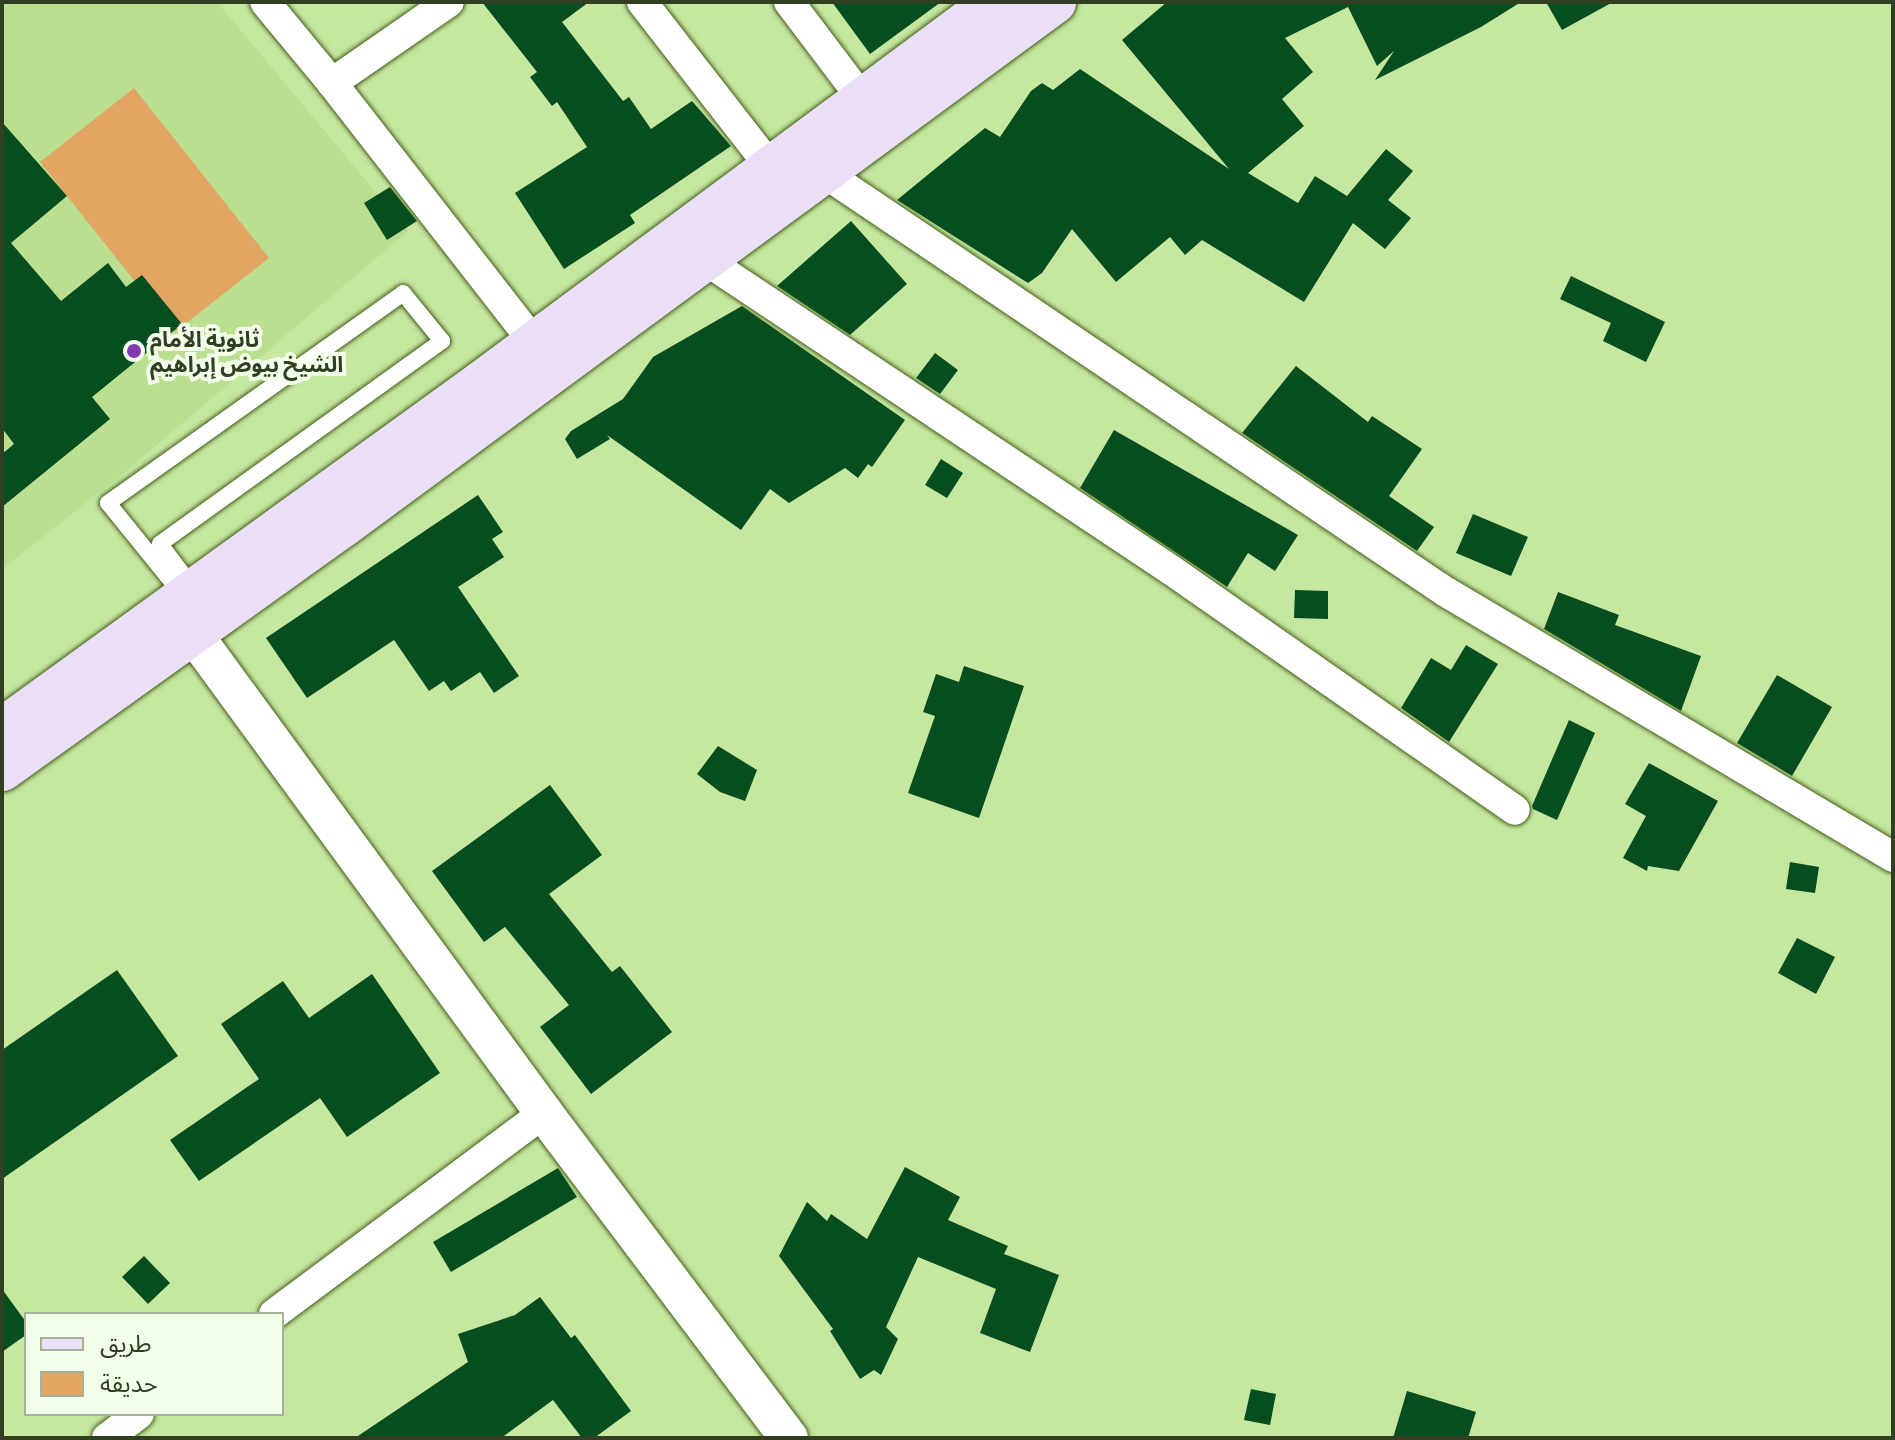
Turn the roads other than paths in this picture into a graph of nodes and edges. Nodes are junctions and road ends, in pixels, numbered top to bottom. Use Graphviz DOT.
graph roads {
  1 [pos="265,2"];
  2 [pos="449,2"];
  3 [pos="642,2"];
  4 [pos="789,2"];
  5 [pos="1054,2"];
  6 [pos="985,5"];
  7 [pos="332,83"];
  8 [pos="863,100"];
  9 [pos="771,168"];
  10 [pos="823,172"];
  11 [pos="704,259"];
  12 [pos="535,344"];
  13 [pos="186,607"];
  14 [pos="2,730"];
  15 [pos="2,769"];
  16 [pos="1515,810"];
  17 [pos="1893,857"];
  18 [pos="544,1113"];
  19 [pos="277,1312"];
  20 [pos="136,1416"];
  21 [pos="107,1438"];
  22 [pos="789,1438"];
  1 -- 7 [label="street"];
  2 -- 7 [label="street"];
  3 -- 9 [label="street"];
  4 -- 8 [label="street"];
  5 -- 10 [label="main road"];
  6 -- 8 [label="main road"];
  7 -- 12 [label="street"];
  8 -- 9 [label="main road"];
  9 -- 12 [label="main road"];
  10 -- 11 [label="main road"];
  10 -- 17 [label="street"];
  11 -- 13 [label="main road"];
  11 -- 16 [label="street"];
  12 -- 13 [label="main road"];
  13 -- 13 [label="lane"];
  13 -- 14 [label="main road"];
  13 -- 15 [label="main road"];
  13 -- 18 [label="street"];
  18 -- 19 [label="street"];
  18 -- 22 [label="street"];
  20 -- 21 [label="street"];
}
